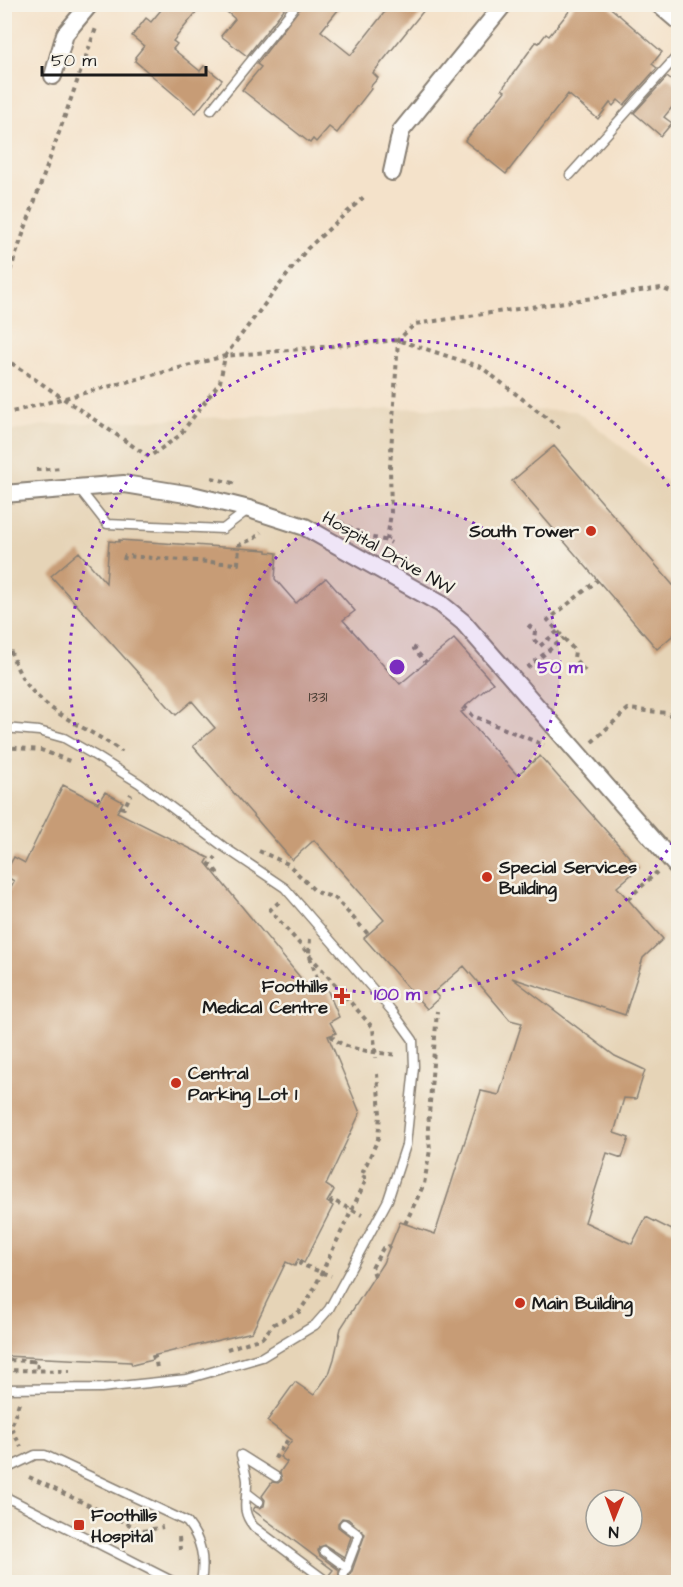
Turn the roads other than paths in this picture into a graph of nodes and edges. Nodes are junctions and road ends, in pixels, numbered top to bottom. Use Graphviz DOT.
graph roads {
  1 [pos="90,4"];
  2 [pos="297,4"];
  3 [pos="504,4"];
  4 [pos="658,4"];
  5 [pos="678,21"];
  6 [pos="678,55"];
  7 [pos="53,76"];
  8 [pos="211,110"];
  9 [pos="392,172"];
  10 [pos="570,175"];
  11 [pos="77,487"];
  12 [pos="4,494"];
  13 [pos="249,509"];
  14 [pos="4,728"];
  15 [pos="678,868"];
  16 [pos="4,1389"];
  17 [pos="4,1470"];
  18 [pos="276,1477"];
  19 [pos="246,1492"];
  20 [pos="4,1496"];
  21 [pos="259,1502"];
  22 [pos="344,1524"];
  23 [pos="324,1551"];
  24 [pos="325,1580"];
  25 [pos="174,1582"];
  26 [pos="201,1582"];
  1 -- 7 [label="street"];
  2 -- 8 [label="lane"];
  3 -- 9 [label="street"];
  4 -- 5 [label="street"];
  6 -- 10 [label="lane"];
  11 -- 12 [label="street, Hospital Drive NW"];
  11 -- 13 [label="street, Hospital Drive NW"];
  11 -- 13 [label="lane"];
  13 -- 15 [label="street, Hospital Drive NW"];
  14 -- 16 [label="lane"];
  17 -- 26 [label="lane"];
  18 -- 19 [label="lane"];
  19 -- 21 [label="lane"];
  19 -- 24 [label="lane"];
  20 -- 25 [label="lane"];
  22 -- 23 [label="lane"];
}
